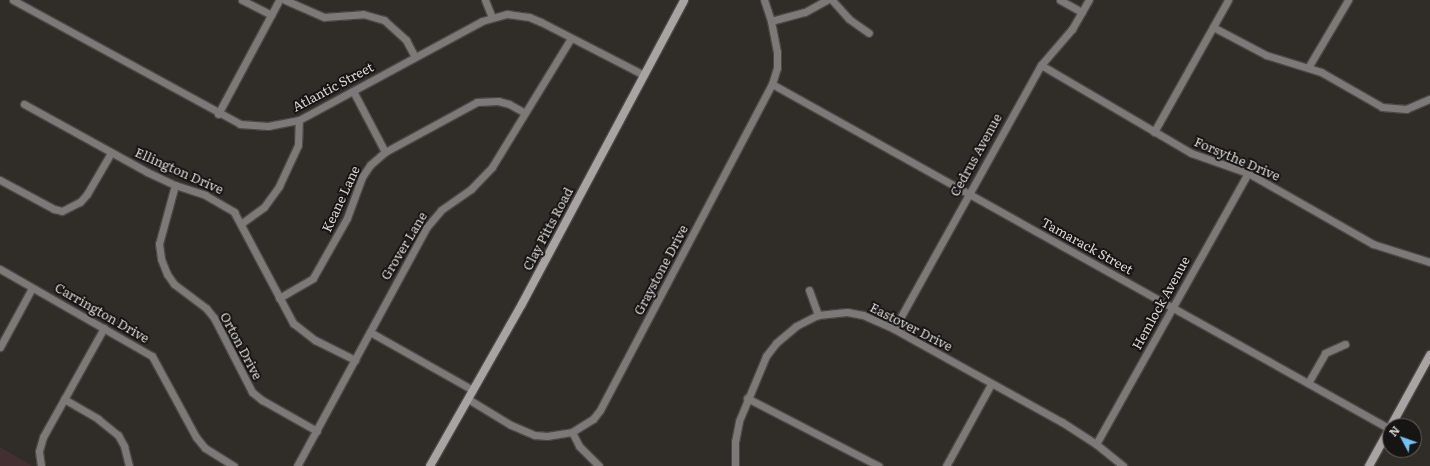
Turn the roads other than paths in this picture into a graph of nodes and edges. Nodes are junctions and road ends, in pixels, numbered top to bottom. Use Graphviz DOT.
graph roads {
  1 [pos="13,0"];
  2 [pos="242,0"];
  3 [pos="279,0"];
  4 [pos="285,0"];
  5 [pos="485,0"];
  6 [pos="684,0"];
  7 [pos="764,0"];
  8 [pos="827,0"];
  9 [pos="832,0"];
  10 [pos="1060,0"];
  11 [pos="1089,0"];
  12 [pos="1228,0"];
  13 [pos="1348,0"];
  14 [pos="1082,12"];
  15 [pos="270,15"];
  16 [pos="492,17"];
  17 [pos="771,20"];
  18 [pos="1213,27"];
  19 [pos="870,33"];
  20 [pos="571,38"];
  21 [pos="415,57"];
  22 [pos="1041,64"];
  23 [pos="1309,66"];
  24 [pos="644,75"];
  25 [pos="772,84"];
  26 [pos="353,91"];
  27 [pos="1430,99"];
  28 [pos="24,104"];
  29 [pos="524,113"];
  30 [pos="218,114"];
  31 [pos="299,120"];
  32 [pos="1154,132"];
  33 [pos="385,152"];
  34 [pos="111,153"];
  35 [pos="1248,173"];
  36 [pos="0,180"];
  37 [pos="175,185"];
  38 [pos="969,194"];
  39 [pos="242,223"];
  40 [pos="1430,262"];
  41 [pos="0,269"];
  42 [pos="32,288"];
  43 [pos="809,290"];
  44 [pos="279,298"];
  45 [pos="1172,308"];
  46 [pos="818,315"];
  47 [pos="104,328"];
  48 [pos="894,329"];
  49 [pos="370,332"];
  50 [pos="1345,344"];
  51 [pos="0,347"];
  52 [pos="1430,355"];
  53 [pos="355,360"];
  54 [pos="1308,383"];
  55 [pos="991,384"];
  56 [pos="473,390"];
  57 [pos="747,398"];
  58 [pos="64,399"];
  59 [pos="468,399"];
  60 [pos="1395,418"];
  61 [pos="1382,424"];
  62 [pos="317,431"];
  63 [pos="572,432"];
  64 [pos="1382,442"];
  65 [pos="1096,444"];
  66 [pos="41,466"];
  67 [pos="129,466"];
  68 [pos="234,466"];
  69 [pos="297,466"];
  70 [pos="430,466"];
  71 [pos="598,466"];
  72 [pos="735,466"];
  73 [pos="879,466"];
  74 [pos="946,466"];
  75 [pos="1123,466"];
  76 [pos="1369,466"];
  1 -- 30 [label="street, Atlantic Street"];
  2 -- 15 [label="street"];
  3 -- 15 [label="street"];
  4 -- 21 [label="street"];
  5 -- 16 [label="street"];
  6 -- 24 [label="street, Clay Pitts Road"];
  7 -- 17 [label="street, Graystone Drive"];
  8 -- 17 [label="street"];
  9 -- 19 [label="street"];
  10 -- 14 [label="street"];
  11 -- 14 [label="street, Cedrus Avenue"];
  12 -- 18 [label="street"];
  13 -- 23 [label="street"];
  14 -- 22 [label="street, Cedrus Avenue"];
  15 -- 30 [label="street"];
  16 -- 20 [label="street, Atlantic Street"];
  16 -- 21 [label="street, Atlantic Street"];
  17 -- 25 [label="street, Graystone Drive"];
  18 -- 23 [label="street"];
  18 -- 32 [label="street"];
  20 -- 24 [label="street, Atlantic Street"];
  20 -- 29 [label="street, Grover Lane"];
  21 -- 26 [label="street, Atlantic Street"];
  22 -- 32 [label="street, Forsythe Drive"];
  22 -- 38 [label="street, Cedrus Avenue"];
  23 -- 27 [label="street"];
  24 -- 56 [label="street, Clay Pitts Road"];
  25 -- 38 [label="street, Tamarack Street"];
  25 -- 63 [label="street, Graystone Drive"];
  26 -- 31 [label="street, Atlantic Street"];
  26 -- 33 [label="street"];
  28 -- 34 [label="street, Ellington Drive"];
  29 -- 33 [label="street, Keane Lane"];
  29 -- 49 [label="street, Grover Lane"];
  30 -- 31 [label="street, Atlantic Street"];
  31 -- 39 [label="street"];
  32 -- 35 [label="street, Forsythe Drive"];
  33 -- 44 [label="street, Keane Lane"];
  34 -- 36 [label="street"];
  34 -- 37 [label="street, Ellington Drive"];
  35 -- 40 [label="street, Forsythe Drive"];
  35 -- 45 [label="street, Hemlock Avenue"];
  37 -- 39 [label="street, Ellington Drive"];
  37 -- 62 [label="street, Orton Drive"];
  38 -- 45 [label="street, Tamarack Street"];
  38 -- 48 [label="street, Cedrus Avenue"];
  39 -- 44 [label="street, Ellington Drive"];
  41 -- 42 [label="street, Carrington Drive"];
  42 -- 47 [label="street, Carrington Drive"];
  42 -- 51 [label="street"];
  43 -- 46 [label="street"];
  44 -- 53 [label="street, Ellington Drive"];
  45 -- 54 [label="street, Tamarack Street"];
  45 -- 65 [label="street, Hemlock Avenue"];
  46 -- 48 [label="street, Eastover Drive"];
  46 -- 57 [label="street, Eastover Drive"];
  47 -- 58 [label="street"];
  47 -- 68 [label="street, Carrington Drive"];
  48 -- 55 [label="street, Eastover Drive"];
  49 -- 53 [label="street, Grover Lane"];
  49 -- 56 [label="street"];
  50 -- 54 [label="street"];
  52 -- 60 [label="street"];
  53 -- 62 [label="street, Grover Lane"];
  54 -- 61 [label="street, Tamarack Street"];
  55 -- 65 [label="street, Eastover Drive"];
  55 -- 74 [label="street"];
  56 -- 59 [label="street, Clay Pitts Road"];
  57 -- 72 [label="street, Eastover Drive"];
  57 -- 73 [label="street"];
  58 -- 66 [label="street"];
  58 -- 67 [label="street"];
  59 -- 63 [label="street, Graystone Drive"];
  59 -- 70 [label="street, Clay Pitts Road"];
  62 -- 69 [label="street, Grover Lane"];
  63 -- 71 [label="street"];
  64 -- 76 [label="street"];
  65 -- 75 [label="street, Eastover Drive"];
}
